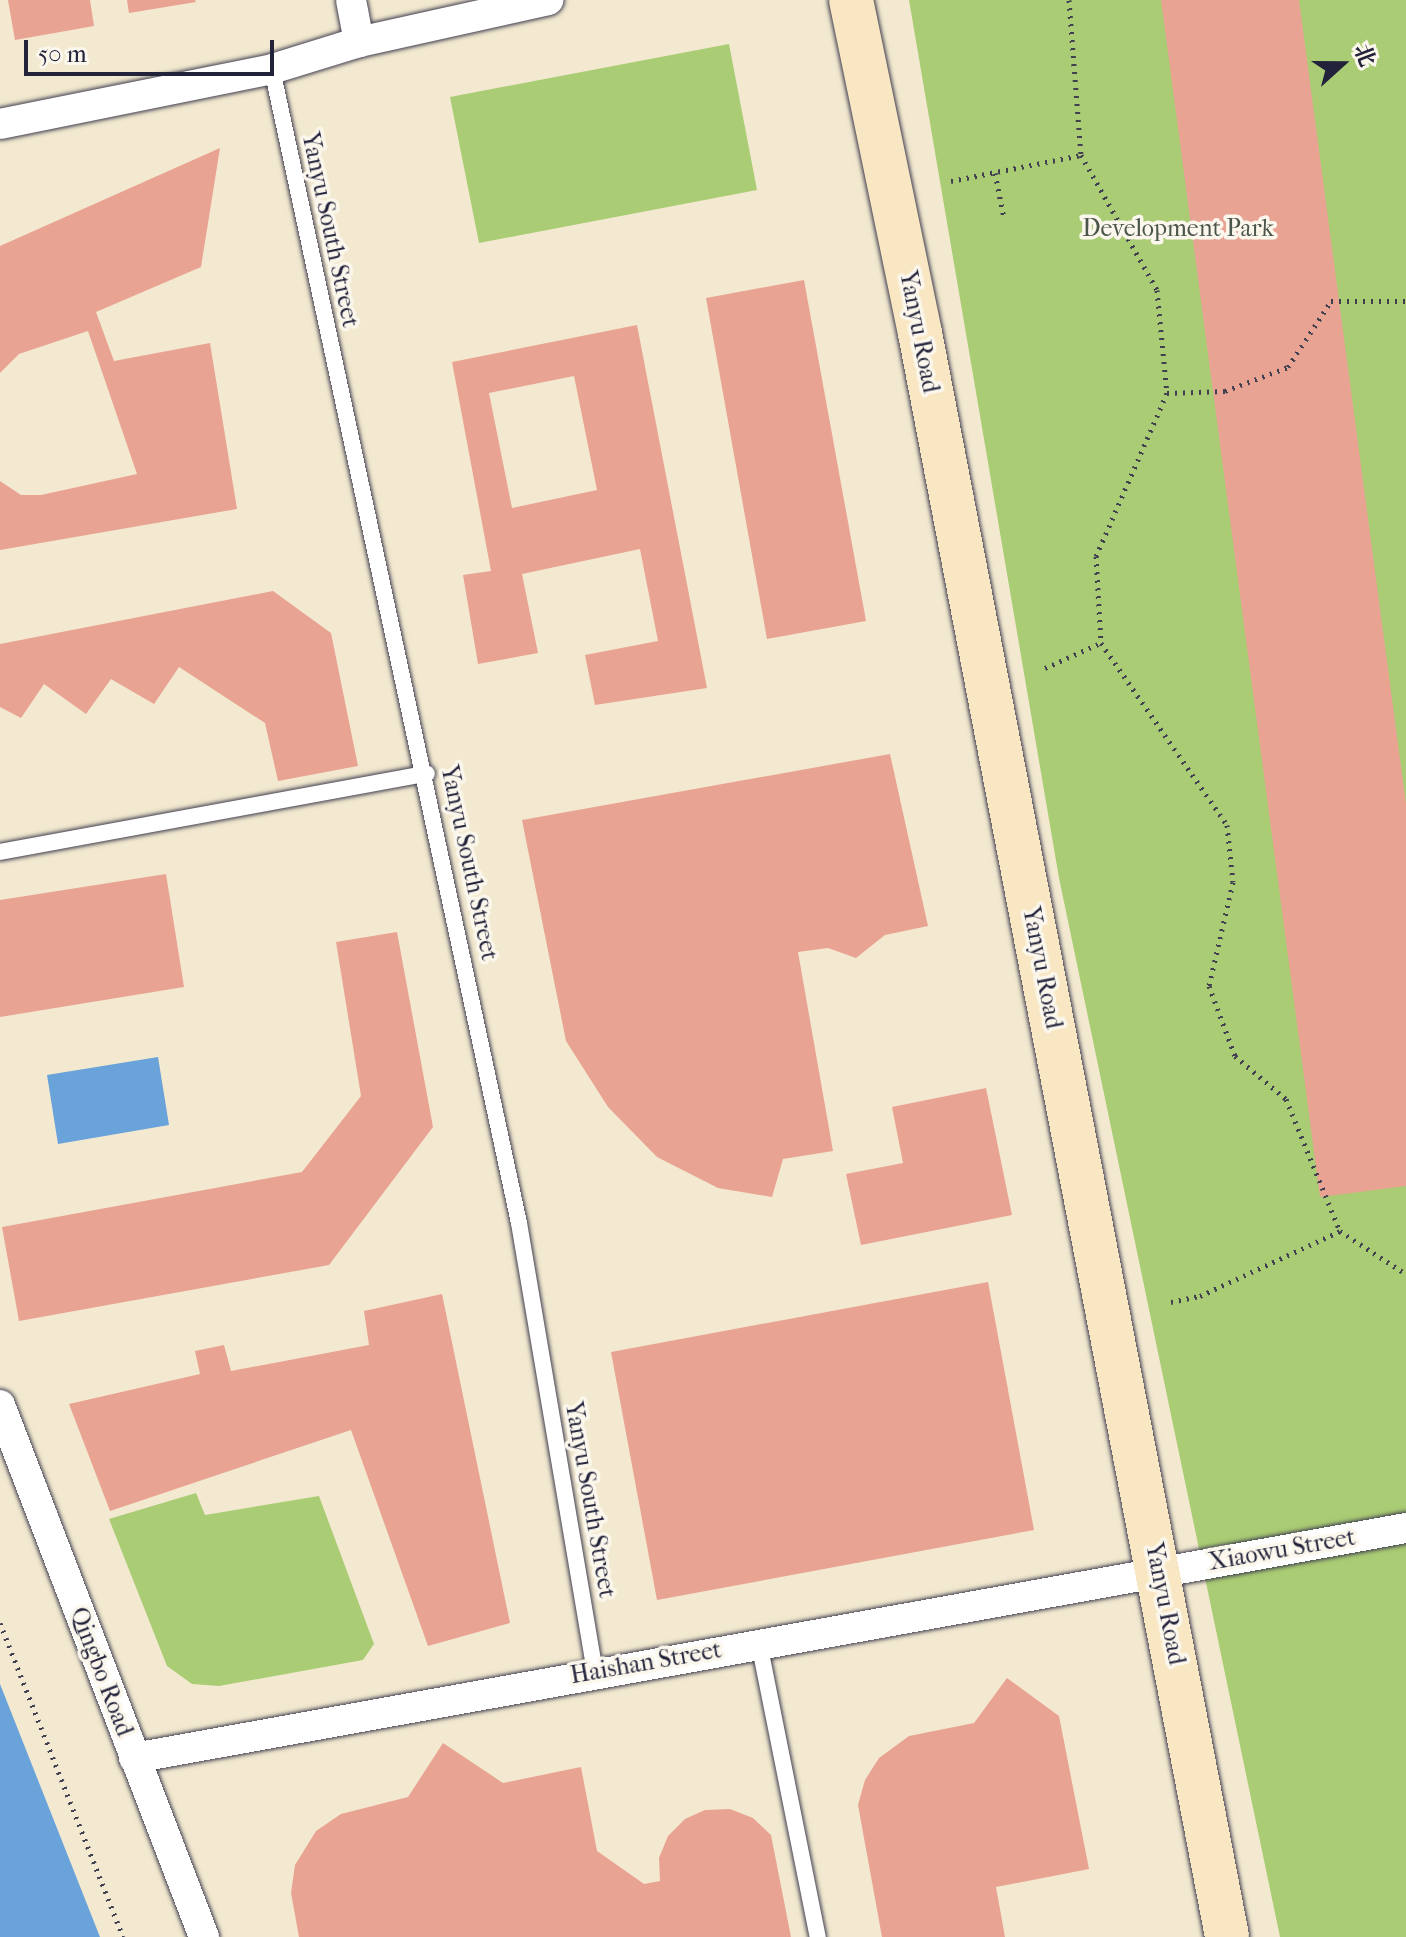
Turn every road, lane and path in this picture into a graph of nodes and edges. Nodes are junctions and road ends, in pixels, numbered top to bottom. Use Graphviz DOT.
graph roads {
  1 [pos="351,0"];
  2 [pos="548,0"];
  3 [pos="851,0"];
  4 [pos="1069,0"];
  5 [pos="359,42"];
  6 [pos="272,69"];
  7 [pos="0,124"];
  8 [pos="1081,155"];
  9 [pos="995,173"];
  10 [pos="951,181"];
  11 [pos="1004,218"];
  12 [pos="1406,301"];
  13 [pos="1167,393"];
  14 [pos="1101,643"];
  15 [pos="1045,668"];
  16 [pos="427,774"];
  17 [pos="0,852"];
  18 [pos="1340,1231"];
  19 [pos="1406,1274"];
  20 [pos="1171,1302"];
  21 [pos="0,1405"];
  22 [pos="1406,1528"];
  23 [pos="1159,1572"];
  24 [pos="0,1623"];
  25 [pos="759,1643"];
  26 [pos="595,1671"];
  27 [pos="134,1758"];
  28 [pos="123,1937"];
  29 [pos="204,1937"];
  30 [pos="818,1937"];
  31 [pos="1227,1937"];
  1 -- 5 [label="street"];
  2 -- 5 [label="street"];
  3 -- 23 [label="main road, Yanyu Road"];
  4 -- 8 [label="path"];
  5 -- 6 [label="street"];
  6 -- 7 [label="street"];
  6 -- 16 [label="lane, Yanyu South Street"];
  8 -- 9 [label="path"];
  8 -- 13 [label="path"];
  9 -- 10 [label="path"];
  9 -- 11 [label="path"];
  12 -- 13 [label="path"];
  13 -- 14 [label="path"];
  14 -- 15 [label="path"];
  14 -- 18 [label="path"];
  16 -- 17 [label="lane"];
  16 -- 26 [label="lane, Yanyu South Street"];
  18 -- 19 [label="path"];
  18 -- 20 [label="path"];
  21 -- 27 [label="street, Qingbo Road"];
  22 -- 23 [label="street, Xiaowu Street"];
  23 -- 25 [label="street, Haishan Street"];
  23 -- 31 [label="main road, Yanyu Road"];
  24 -- 28 [label="path"];
  25 -- 26 [label="street, Haishan Street"];
  25 -- 30 [label="lane"];
  26 -- 27 [label="street, Haishan Street"];
  27 -- 29 [label="street, Qingbo Road"];
}
